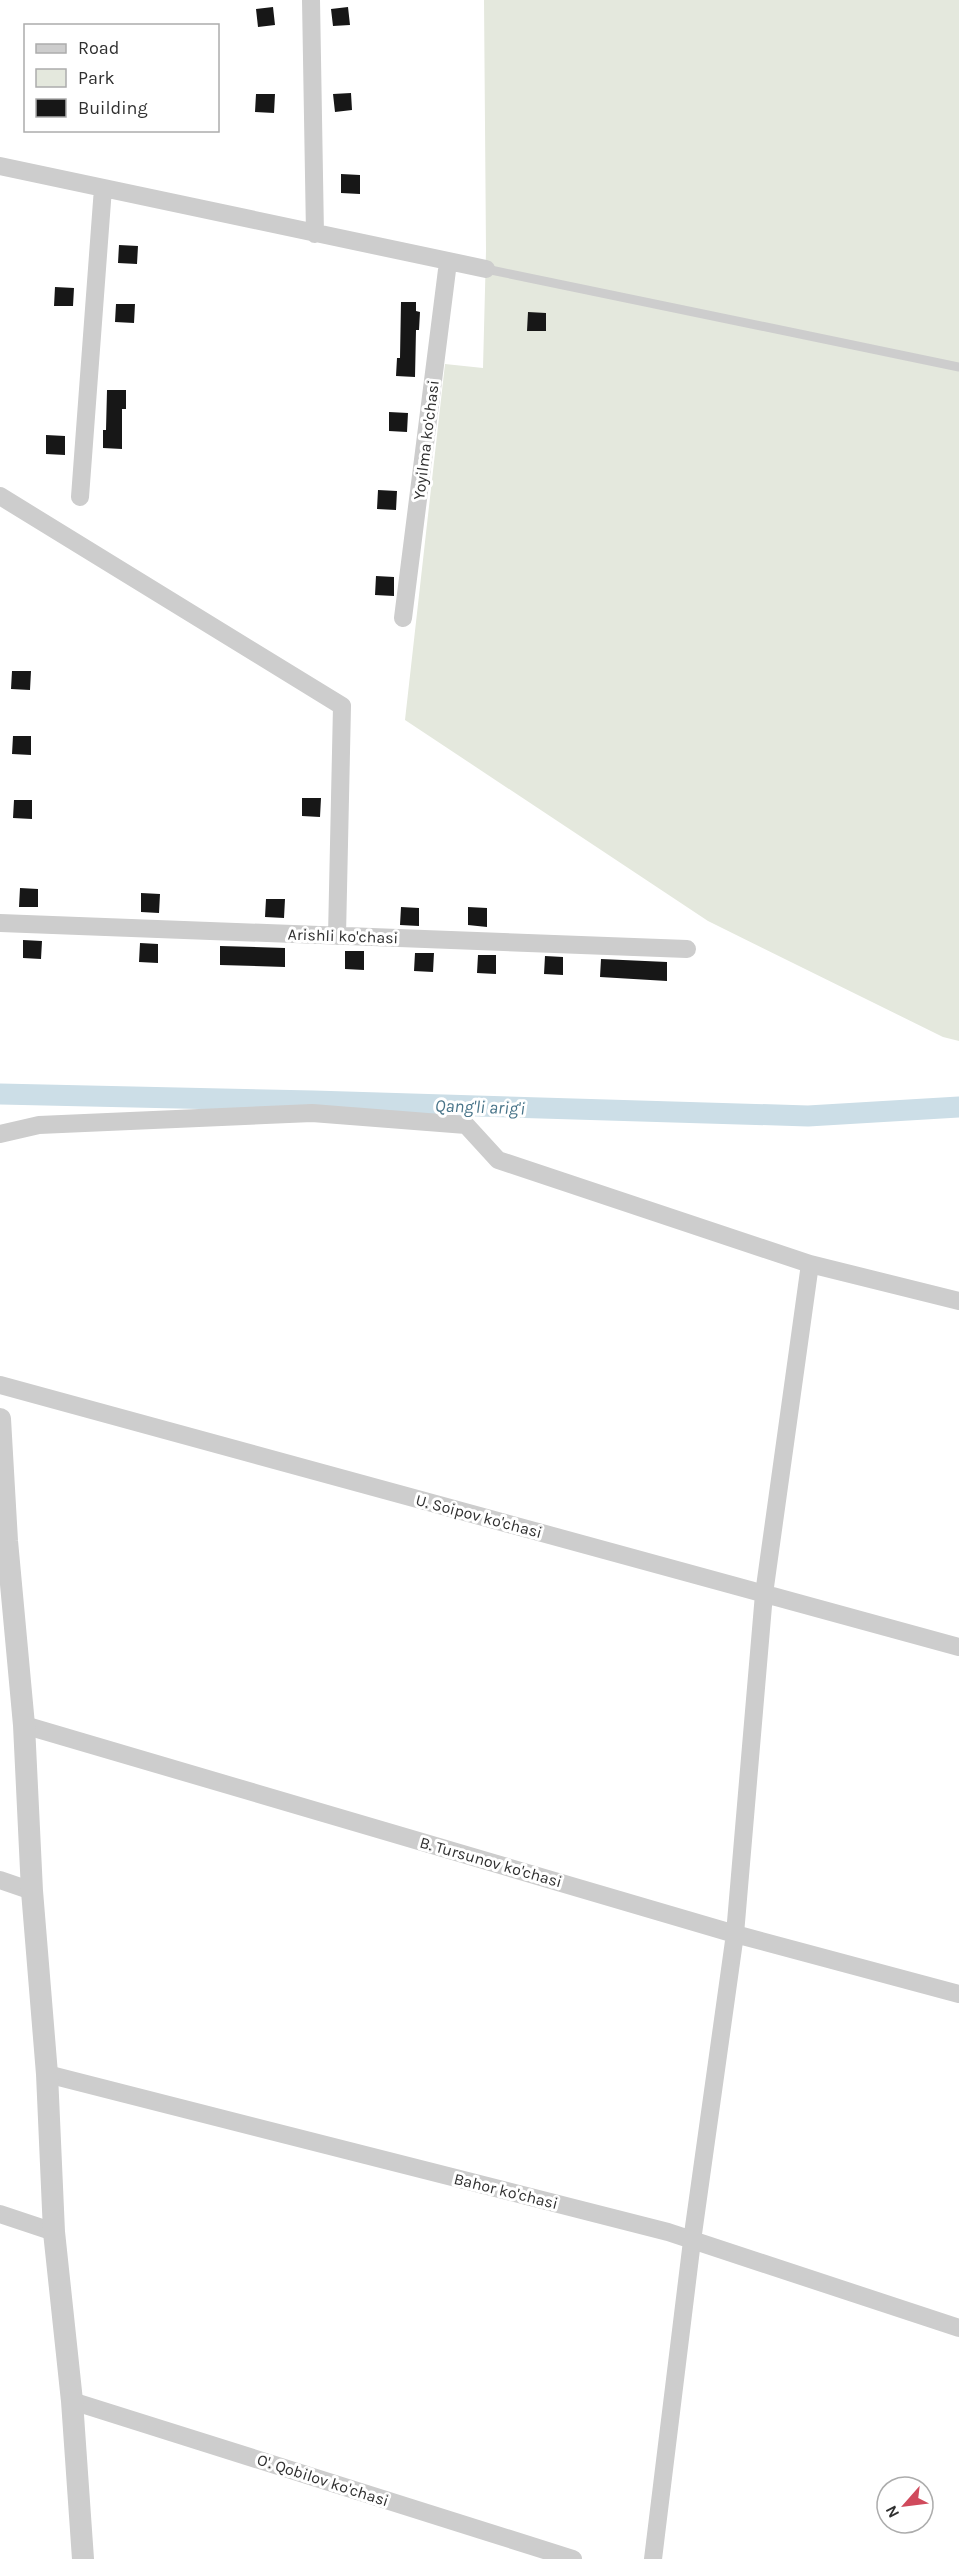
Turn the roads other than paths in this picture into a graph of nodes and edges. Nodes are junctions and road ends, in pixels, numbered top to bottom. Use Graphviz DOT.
graph roads {
  1 [pos="310,0"];
  2 [pos="0,166"];
  3 [pos="103,188"];
  4 [pos="315,234"];
  5 [pos="448,262"];
  6 [pos="486,269"];
  7 [pos="959,367"];
  8 [pos="0,496"];
  9 [pos="80,497"];
  10 [pos="403,618"];
  11 [pos="0,923"];
  12 [pos="337,936"];
  13 [pos="687,949"];
  14 [pos="0,1134"];
  15 [pos="810,1263"];
  16 [pos="959,1301"];
  17 [pos="0,1385"];
  18 [pos="0,1419"];
  19 [pos="4,1540"];
  20 [pos="764,1594"];
  21 [pos="959,1647"];
  22 [pos="24,1725"];
  23 [pos="0,1880"];
  24 [pos="33,1891"];
  25 [pos="735,1934"];
  26 [pos="959,1994"];
  27 [pos="47,2074"];
  28 [pos="0,2214"];
  29 [pos="54,2232"];
  30 [pos="692,2241"];
  31 [pos="959,2328"];
  32 [pos="72,2401"];
  33 [pos="82,2559"];
  34 [pos="573,2559"];
  35 [pos="653,2559"];
  1 -- 4 [label="street"];
  2 -- 3 [label="street"];
  3 -- 4 [label="street"];
  3 -- 9 [label="street"];
  4 -- 5 [label="street"];
  5 -- 6 [label="street"];
  5 -- 10 [label="street, Yoyilma ko'chasi"];
  6 -- 7 [label="lane"];
  8 -- 12 [label="street"];
  11 -- 12 [label="street, Arishli ko'chasi"];
  12 -- 13 [label="street, Arishli ko'chasi"];
  14 -- 15 [label="street"];
  15 -- 16 [label="street"];
  15 -- 20 [label="street"];
  17 -- 20 [label="street, U. Soipov ko'chasi"];
  18 -- 19 [label="street"];
  19 -- 22 [label="street"];
  20 -- 21 [label="street, U. Soipov ko'chasi"];
  20 -- 25 [label="street"];
  22 -- 24 [label="street"];
  22 -- 25 [label="street, B. Tursunov ko'chasi"];
  23 -- 24 [label="street"];
  24 -- 27 [label="street"];
  25 -- 26 [label="street, B. Tursunov ko'chasi"];
  25 -- 30 [label="street"];
  27 -- 29 [label="street"];
  27 -- 30 [label="street, Bahor ko'chasi"];
  28 -- 29 [label="street"];
  29 -- 32 [label="street"];
  30 -- 31 [label="street, Bahor ko'chasi"];
  30 -- 35 [label="street"];
  32 -- 33 [label="street"];
  32 -- 34 [label="street, O'. Qobilov ko'chasi"];
}
